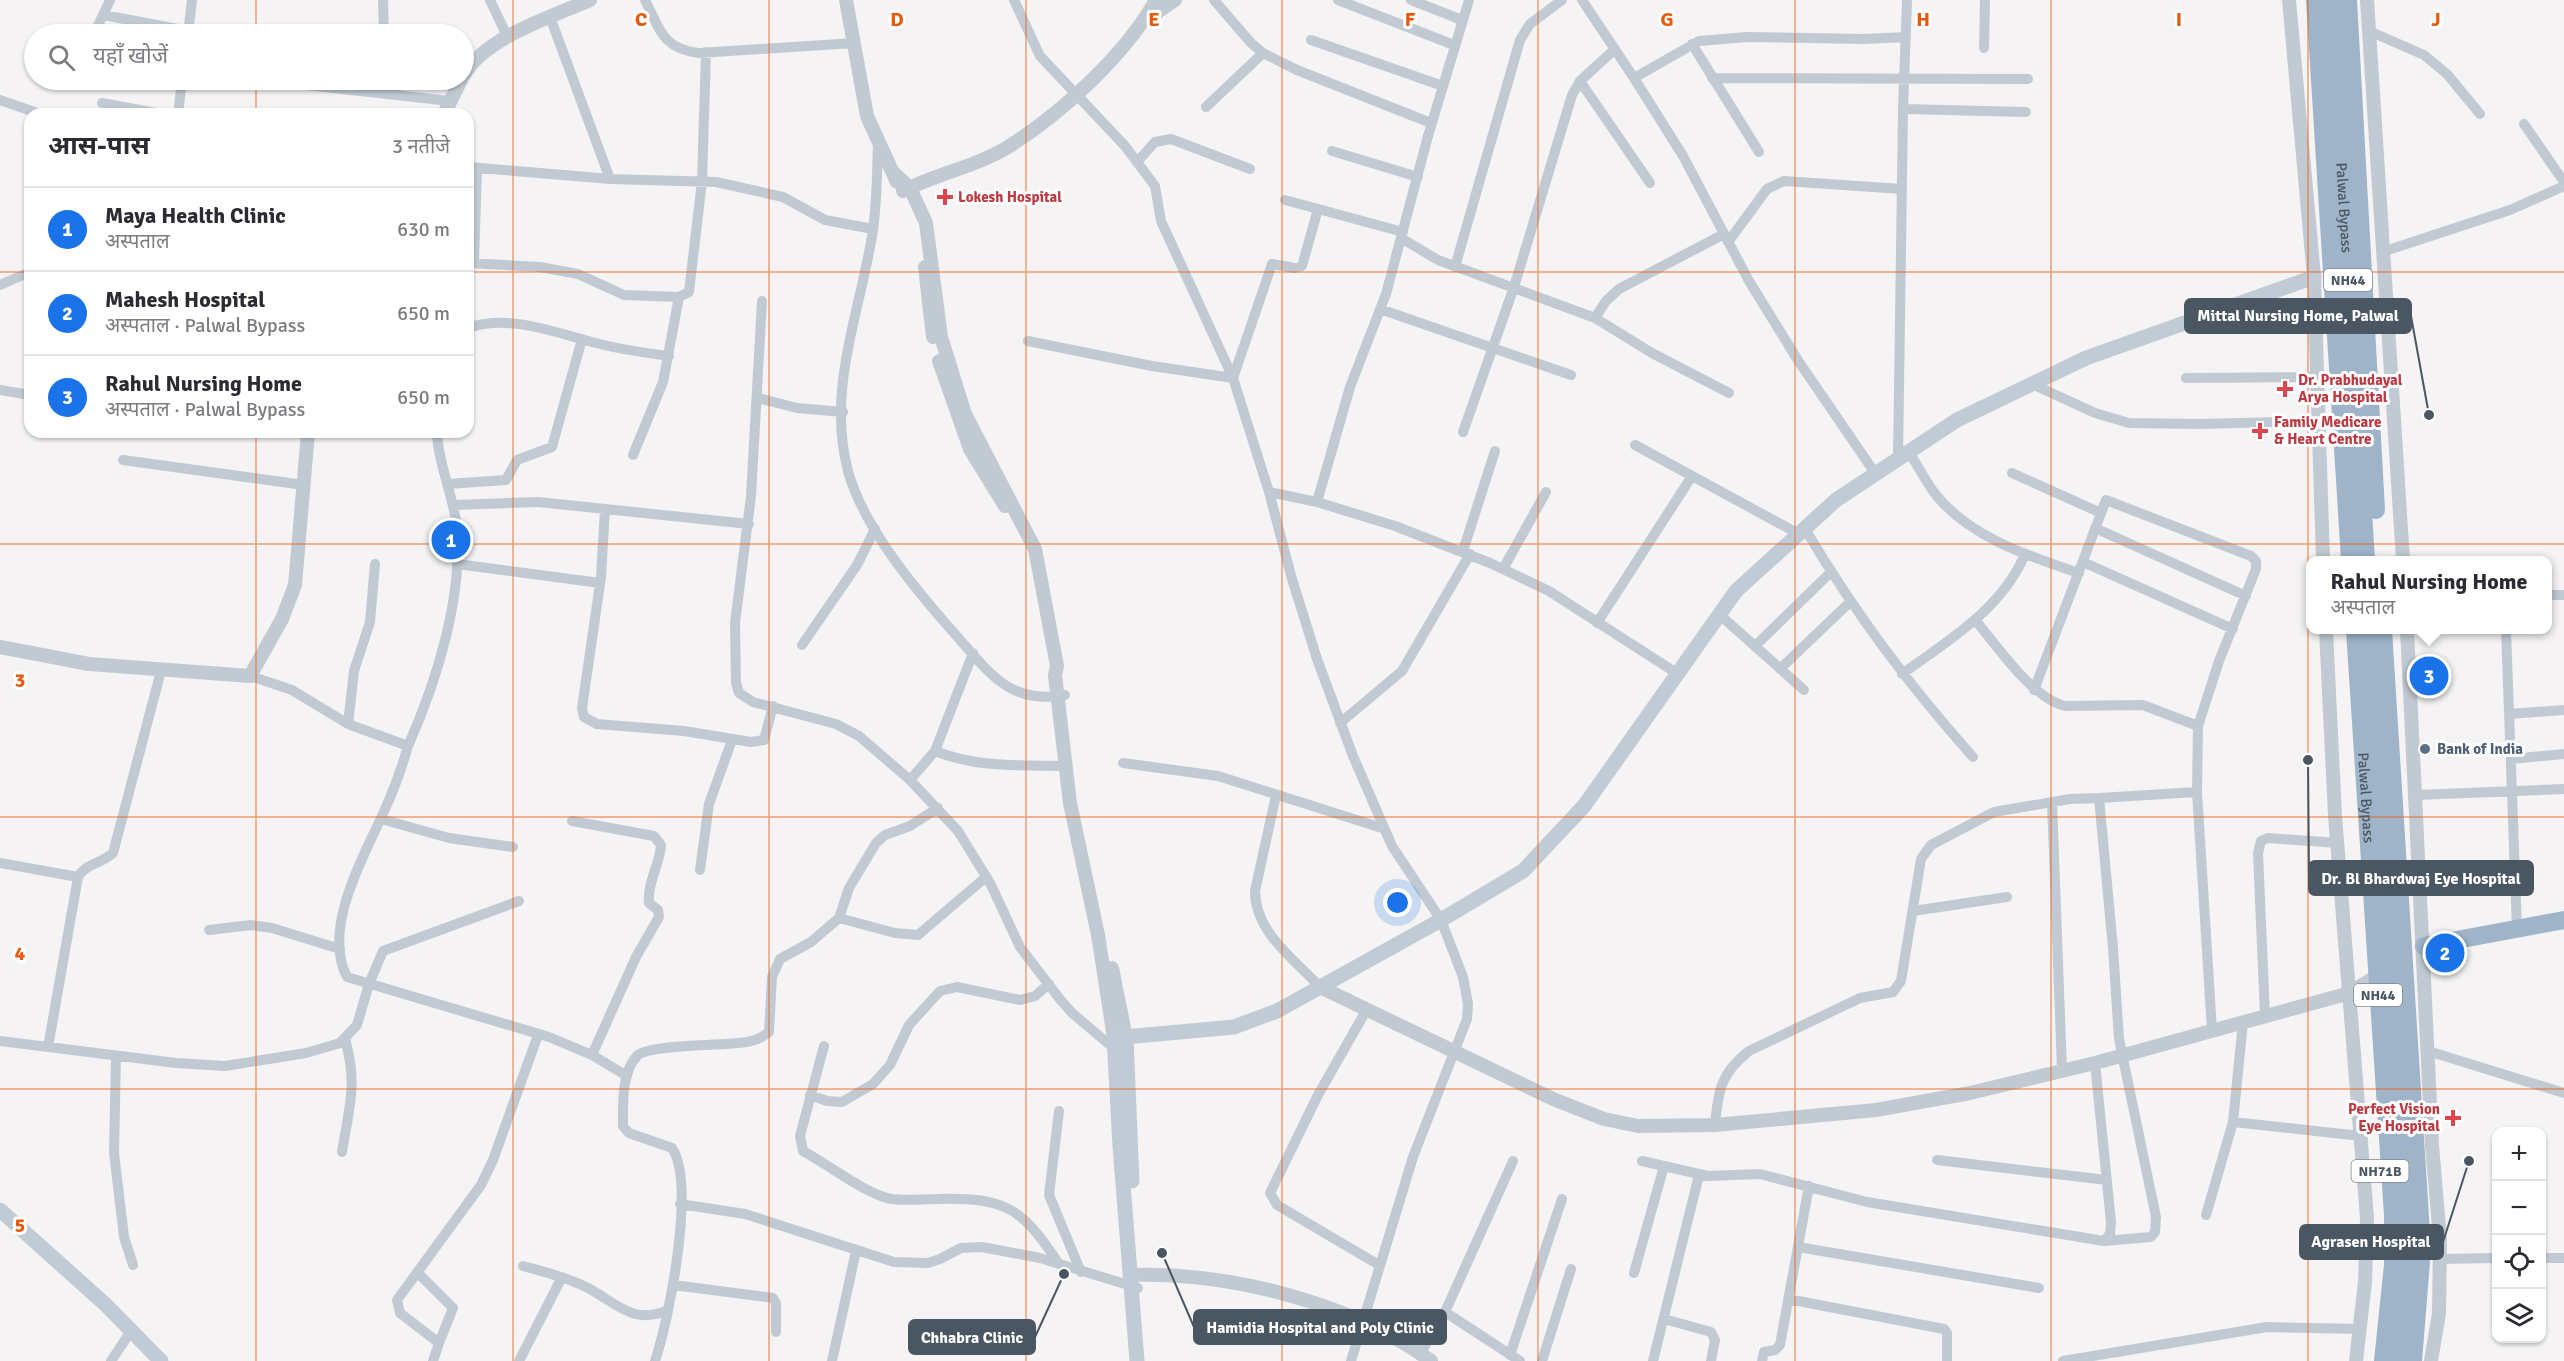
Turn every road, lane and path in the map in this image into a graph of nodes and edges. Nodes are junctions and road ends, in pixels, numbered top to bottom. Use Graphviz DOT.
graph roads {
  1 [pos="110,0"];
  2 [pos="192,0"];
  3 [pos="383,0"];
  4 [pos="490,0"];
  5 [pos="590,0"];
  6 [pos="645,0"];
  7 [pos="846,0"];
  8 [pos="1014,0"];
  9 [pos="1156,0"];
  10 [pos="1175,0"];
  11 [pos="1214,0"];
  12 [pos="1338,0"];
  13 [pos="1411,0"];
  14 [pos="1469,0"];
  15 [pos="1562,0"];
  16 [pos="1582,0"];
  17 [pos="1907,0"];
  18 [pos="1985,0"];
  19 [pos="2289,0"];
  20 [pos="2308,0"];
  21 [pos="2315,0"];
  22 [pos="2331,0"];
  23 [pos="2348,0"];
  24 [pos="2367,0"];
  25 [pos="104,15"];
  26 [pos="550,17"];
  27 [pos="1145,20"];
  28 [pos="1462,20"];
  29 [pos="99,24"];
  30 [pos="146,24"];
  31 [pos="189,24"];
  32 [pos="384,24"];
  33 [pos="2369,31"];
  34 [pos="1906,37"];
  35 [pos="508,38"];
  36 [pos="1311,40"];
  37 [pos="854,43"];
  38 [pos="1692,44"];
  39 [pos="1454,45"];
  40 [pos="1984,48"];
  41 [pos="1615,50"];
  42 [pos="706,52"];
  43 [pos="1263,53"];
  44 [pos="474,60"];
  45 [pos="1904,77"];
  46 [pos="1634,78"];
  47 [pos="1712,78"];
  48 [pos="2028,79"];
  49 [pos="1580,81"];
  50 [pos="1443,86"];
  51 [pos="181,90"];
  52 [pos="350,90"];
  53 [pos="386,90"];
  54 [pos="456,90"];
  55 [pos="1077,93"];
  56 [pos="386,94"];
  57 [pos="0,100"];
  58 [pos="450,101"];
  59 [pos="102,103"];
  60 [pos="1206,107"];
  61 [pos="24,108"];
  62 [pos="129,108"];
  63 [pos="179,108"];
  64 [pos="447,108"];
  65 [pos="1903,109"];
  66 [pos="2026,112"];
  67 [pos="2480,114"];
  68 [pos="1431,123"];
  69 [pos="2524,124"];
  70 [pos="878,143"];
  71 [pos="1332,151"];
  72 [pos="1759,152"];
  73 [pos="1138,161"];
  74 [pos="474,167"];
  75 [pos="1250,169"];
  76 [pos="1418,177"];
  77 [pos="610,179"];
  78 [pos="702,181"];
  79 [pos="1650,183"];
  80 [pos="2564,184"];
  81 [pos="1902,189"];
  82 [pos="905,190"];
  83 [pos="1285,200"];
  84 [pos="1318,209"];
  85 [pos="873,229"];
  86 [pos="1402,235"];
  87 [pos="1726,238"];
  88 [pos="2382,252"];
  89 [pos="2361,260"];
  90 [pos="474,263"];
  91 [pos="1455,267"];
  92 [pos="24,274"];
  93 [pos="2324,274"];
  94 [pos="0,283"];
  95 [pos="1514,287"];
  96 [pos="679,297"];
  97 [pos="762,301"];
  98 [pos="1380,309"];
  99 [pos="1595,318"];
  100 [pos="474,327"];
  101 [pos="582,339"];
  102 [pos="1028,341"];
  103 [pos="1492,348"];
  104 [pos="669,356"];
  105 [pos="1570,375"];
  106 [pos="2317,376"];
  107 [pos="1233,378"];
  108 [pos="2186,378"];
  109 [pos="2032,384"];
  110 [pos="0,390"];
  111 [pos="1729,393"];
  112 [pos="24,394"];
  113 [pos="758,398"];
  114 [pos="843,412"];
  115 [pos="2318,421"];
  116 [pos="1463,432"];
  117 [pos="308,438"];
  118 [pos="438,438"];
  119 [pos="1635,444"];
  120 [pos="1495,452"];
  121 [pos="633,455"];
  122 [pos="1904,456"];
  123 [pos="123,460"];
  124 [pos="1875,473"];
  125 [pos="2012,473"];
  126 [pos="1692,476"];
  127 [pos="448,484"];
  128 [pos="304,485"];
  129 [pos="1269,492"];
  130 [pos="1546,492"];
  131 [pos="1317,502"];
  132 [pos="453,505"];
  133 [pos="605,508"];
  134 [pos="2101,513"];
  135 [pos="749,524"];
  136 [pos="2095,528"];
  137 [pos="875,529"];
  138 [pos="1802,532"];
  139 [pos="1466,553"];
  140 [pos="2025,554"];
  141 [pos="2323,556"];
  142 [pos="2342,556"];
  143 [pos="2350,556"];
  144 [pos="2366,556"];
  145 [pos="2379,556"];
  146 [pos="2403,556"];
  147 [pos="2084,562"];
  148 [pos="375,564"];
  149 [pos="457,564"];
  150 [pos="1503,569"];
  151 [pos="1831,572"];
  152 [pos="2079,573"];
  153 [pos="600,583"];
  154 [pos="2246,596"];
  155 [pos="1850,602"];
  156 [pos="1720,615"];
  157 [pos="1976,621"];
  158 [pos="1597,623"];
  159 [pos="2233,628"];
  160 [pos="2326,634"];
  161 [pos="2346,634"];
  162 [pos="2355,634"];
  163 [pos="2370,634"];
  164 [pos="2383,634"];
  165 [pos="2407,634"];
  166 [pos="2506,634"];
  167 [pos="802,645"];
  168 [pos="1755,646"];
  169 [pos="0,647"];
  170 [pos="973,653"];
  171 [pos="1780,669"];
  172 [pos="161,671"];
  173 [pos="1678,674"];
  174 [pos="1902,674"];
  175 [pos="250,676"];
  176 [pos="1804,690"];
  177 [pos="2034,690"];
  178 [pos="1062,696"];
  179 [pos="773,706"];
  180 [pos="2564,710"];
  181 [pos="2509,714"];
  182 [pos="1340,723"];
  183 [pos="348,724"];
  184 [pos="2198,726"];
  185 [pos="732,740"];
  186 [pos="408,746"];
  187 [pos="935,751"];
  188 [pos="2564,754"];
  189 [pos="1973,757"];
  190 [pos="2511,759"];
  191 [pos="1123,763"];
  192 [pos="1065,765"];
  193 [pos="910,780"];
  194 [pos="2564,789"];
  195 [pos="2197,792"];
  196 [pos="2514,792"];
  197 [pos="1276,795"];
  198 [pos="2416,795"];
  199 [pos="2098,798"];
  200 [pos="2052,802"];
  201 [pos="938,808"];
  202 [pos="381,819"];
  203 [pos="573,821"];
  204 [pos="1382,828"];
  205 [pos="2338,843"];
  206 [pos="513,847"];
  207 [pos="0,863"];
  208 [pos="700,870"];
  209 [pos="78,877"];
  210 [pos="986,877"];
  211 [pos="2007,897"];
  212 [pos="519,901"];
  213 [pos="1913,911"];
  214 [pos="839,918"];
  215 [pos="1442,920"];
  216 [pos="2564,920"];
  217 [pos="2517,929"];
  218 [pos="209,930"];
  219 [pos="2424,946"];
  220 [pos="340,949"];
  221 [pos="2404,958"];
  222 [pos="2368,982"];
  223 [pos="369,984"];
  224 [pos="1049,984"];
  225 [pos="1320,987"];
  226 [pos="2350,993"];
  227 [pos="1367,1009"];
  228 [pos="2265,1016"];
  229 [pos="2243,1022"];
  230 [pos="2212,1030"];
  231 [pos="538,1035"];
  232 [pos="345,1039"];
  233 [pos="0,1041"];
  234 [pos="1120,1045"];
  235 [pos="824,1046"];
  236 [pos="48,1047"];
  237 [pos="1455,1051"];
  238 [pos="2428,1051"];
  239 [pos="592,1055"];
  240 [pos="2121,1055"];
  241 [pos="116,1056"];
  242 [pos="2095,1063"];
  243 [pos="2062,1070"];
  244 [pos="627,1076"];
  245 [pos="2564,1093"];
  246 [pos="810,1095"];
  247 [pos="1059,1111"];
  248 [pos="2233,1122"];
  249 [pos="1715,1125"];
  250 [pos="2361,1136"];
  251 [pos="342,1152"];
  252 [pos="1937,1160"];
  253 [pos="1513,1161"];
  254 [pos="1642,1161"];
  255 [pos="1664,1166"];
  256 [pos="1699,1175"];
  257 [pos="2107,1180"];
  258 [pos="1809,1186"];
  259 [pos="1562,1199"];
  260 [pos="680,1204"];
  261 [pos="0,1210"];
  262 [pos="2206,1215"];
  263 [pos="2104,1241"];
  264 [pos="1798,1247"];
  265 [pos="856,1251"];
  266 [pos="2492,1258"];
  267 [pos="2546,1258"];
  268 [pos="2564,1258"];
  269 [pos="2439,1259"];
  270 [pos="1059,1264"];
  271 [pos="133,1265"];
  272 [pos="1379,1265"];
  273 [pos="523,1266"];
  274 [pos="1571,1269"];
  275 [pos="417,1272"];
  276 [pos="1081,1272"];
  277 [pos="1634,1273"];
  278 [pos="562,1277"];
  279 [pos="1134,1281"];
  280 [pos="673,1285"];
  281 [pos="2039,1288"];
  282 [pos="1788,1299"];
  283 [pos="668,1310"];
  284 [pos="1445,1312"];
  285 [pos="1664,1319"];
  286 [pos="1362,1320"];
  287 [pos="2360,1329"];
  288 [pos="131,1331"];
  289 [pos="776,1332"];
  290 [pos="440,1343"];
  291 [pos="1426,1357"];
  292 [pos="1515,1358"];
  293 [pos="111,1361"];
  294 [pos="161,1361"];
  295 [pos="433,1361"];
  296 [pos="519,1361"];
  297 [pos="655,1361"];
  298 [pos="832,1361"];
  299 [pos="1137,1361"];
  300 [pos="1147,1361"];
  301 [pos="1351,1361"];
  302 [pos="1542,1361"];
  303 [pos="1653,1361"];
  304 [pos="1711,1361"];
  305 [pos="1762,1361"];
  306 [pos="1947,1361"];
  307 [pos="2063,1361"];
  308 [pos="2356,1361"];
  309 [pos="2377,1361"];
  310 [pos="2383,1361"];
  311 [pos="2399,1361"];
  312 [pos="2413,1361"];
  313 [pos="2431,1361"];
  1 -- 25 [label="street"];
  2 -- 31 [label="street"];
  3 -- 32 [label="street"];
  4 -- 35 [label="street"];
  5 -- 26 [label="street"];
  6 -- 42 [label="street"];
  7 -- 37 [label="street"];
  8 -- 55 [label="street"];
  9 -- 27 [label="street"];
  10 -- 27 [label="street"];
  11 -- 43 [label="street"];
  12 -- 39 [label="street"];
  13 -- 28 [label="street"];
  14 -- 28 [label="street"];
  15 -- 91 [label="street"];
  16 -- 41 [label="street"];
  17 -- 34 [label="street"];
  18 -- 40 [label="street"];
  19 -- 93 [label="street"];
  20 -- 93 [label="highway"];
  21 -- 93 [label="highway, Palwal Bypass / NH44"];
  22 -- 144 [label="highway, Palwal Bypass / NH44"];
  23 -- 89 [label="highway"];
  24 -- 33 [label="street"];
  25 -- 29 [label="street"];
  25 -- 30 [label="street"];
  26 -- 35 [label="street"];
  26 -- 77 [label="street"];
  27 -- 55 [label="street"];
  28 -- 39 [label="street"];
  33 -- 67 [label="street"];
  33 -- 88 [label="street"];
  34 -- 38 [label="street"];
  34 -- 45 [label="street"];
  35 -- 44 [label="street"];
  36 -- 50 [label="street"];
  37 -- 42 [label="street"];
  37 -- 70 [label="street"];
  38 -- 46 [label="street"];
  38 -- 47 [label="street"];
  39 -- 50 [label="street"];
  41 -- 46 [label="street"];
  41 -- 49 [label="street"];
  42 -- 78 [label="street"];
  43 -- 60 [label="street"];
  43 -- 68 [label="street"];
  45 -- 47 [label="street"];
  45 -- 48 [label="street"];
  45 -- 65 [label="street"];
  46 -- 87 [label="street"];
  47 -- 72 [label="street"];
  49 -- 79 [label="street"];
  49 -- 95 [label="street"];
  50 -- 68 [label="street"];
  51 -- 63 [label="street"];
  52 -- 56 [label="street"];
  53 -- 56 [label="street"];
  54 -- 58 [label="street"];
  55 -- 73 [label="street"];
  55 -- 82 [label="street"];
  56 -- 58 [label="street"];
  57 -- 61 [label="street"];
  58 -- 64 [label="street"];
  59 -- 62 [label="street"];
  65 -- 66 [label="street"];
  65 -- 81 [label="street"];
  68 -- 76 [label="street"];
  69 -- 80 [label="street"];
  70 -- 82 [label="street"];
  70 -- 85 [label="street"];
  71 -- 76 [label="street"];
  73 -- 75 [label="street"];
  73 -- 107 [label="street"];
  74 -- 77 [label="street"];
  76 -- 86 [label="street"];
  77 -- 78 [label="street"];
  78 -- 85 [label="street"];
  78 -- 96 [label="street"];
  80 -- 88 [label="street"];
  81 -- 87 [label="street"];
  81 -- 122 [label="street"];
  82 -- 178 [label="street"];
  83 -- 84 [label="street"];
  84 -- 86 [label="street"];
  84 -- 107 [label="street"];
  85 -- 114 [label="street"];
  86 -- 91 [label="street"];
  86 -- 98 [label="street"];
  87 -- 99 [label="street"];
  87 -- 124 [label="street"];
  88 -- 89 [label="street"];
  88 -- 146 [label="street"];
  89 -- 93 [label="street"];
  89 -- 145 [label="highway"];
  90 -- 96 [label="street"];
  91 -- 95 [label="street"];
  92 -- 94 [label="street"];
  93 -- 106 [label="street"];
  93 -- 109 [label="main road"];
  93 -- 142 [label="highway"];
  93 -- 143 [label="highway, Palwal Bypass / NH44"];
  95 -- 99 [label="street"];
  95 -- 103 [label="street"];
  96 -- 104 [label="street"];
  97 -- 113 [label="street"];
  98 -- 103 [label="street"];
  98 -- 131 [label="street"];
  99 -- 111 [label="street"];
  100 -- 101 [label="street"];
  101 -- 104 [label="street"];
  101 -- 127 [label="street"];
  102 -- 107 [label="street"];
  103 -- 105 [label="street"];
  103 -- 116 [label="street"];
  104 -- 121 [label="street"];
  106 -- 108 [label="street"];
  106 -- 115 [label="street"];
  107 -- 129 [label="street"];
  109 -- 115 [label="street"];
  109 -- 122 [label="main road"];
  110 -- 112 [label="street"];
  113 -- 114 [label="street"];
  113 -- 135 [label="street"];
  114 -- 137 [label="street"];
  115 -- 141 [label="street"];
  117 -- 128 [label="street"];
  118 -- 127 [label="street"];
  119 -- 126 [label="street"];
  120 -- 139 [label="street"];
  122 -- 124 [label="main road"];
  122 -- 140 [label="street"];
  123 -- 128 [label="street"];
  124 -- 138 [label="main road"];
  125 -- 134 [label="street"];
  126 -- 138 [label="street"];
  126 -- 158 [label="street"];
  127 -- 132 [label="street"];
  128 -- 175 [label="street"];
  129 -- 131 [label="street"];
  129 -- 182 [label="street"];
  130 -- 150 [label="street"];
  131 -- 139 [label="street"];
  132 -- 133 [label="street"];
  132 -- 149 [label="street"];
  133 -- 135 [label="street"];
  133 -- 153 [label="street"];
  134 -- 136 [label="street"];
  134 -- 154 [label="street"];
  135 -- 179 [label="street"];
  136 -- 147 [label="street"];
  136 -- 154 [label="street"];
  137 -- 167 [label="street"];
  137 -- 170 [label="street"];
  138 -- 151 [label="street"];
  138 -- 156 [label="main road"];
  139 -- 150 [label="street"];
  139 -- 182 [label="street"];
  140 -- 152 [label="street"];
  140 -- 157 [label="street"];
  147 -- 152 [label="street"];
  147 -- 159 [label="street"];
  148 -- 183 [label="street"];
  149 -- 153 [label="street"];
  149 -- 186 [label="street"];
  150 -- 158 [label="street"];
  151 -- 155 [label="street"];
  151 -- 168 [label="street"];
  152 -- 177 [label="street"];
  153 -- 185 [label="street"];
  154 -- 159 [label="street"];
  155 -- 171 [label="street"];
  155 -- 174 [label="street"];
  156 -- 168 [label="street"];
  156 -- 173 [label="main road"];
  157 -- 174 [label="street"];
  157 -- 177 [label="street"];
  158 -- 173 [label="street"];
  159 -- 184 [label="street"];
  160 -- 205 [label="street"];
  161 -- 222 [label="highway, NH71B"];
  162 -- 310 [label="highway, Palwal Bypass / NH44"];
  163 -- 311 [label="highway, Palwal Bypass / NH44"];
  164 -- 221 [label="highway"];
  165 -- 198 [label="street"];
  166 -- 181 [label="street"];
  168 -- 171 [label="street"];
  169 -- 172 [label="street"];
  170 -- 178 [label="street"];
  170 -- 187 [label="street"];
  171 -- 176 [label="street"];
  172 -- 175 [label="street"];
  172 -- 209 [label="street"];
  173 -- 215 [label="main road"];
  174 -- 189 [label="street"];
  175 -- 183 [label="street"];
  177 -- 184 [label="street"];
  178 -- 192 [label="street"];
  178 -- 234 [label="street"];
  179 -- 185 [label="street"];
  179 -- 193 [label="street"];
  180 -- 181 [label="street"];
  181 -- 190 [label="street"];
  182 -- 204 [label="street"];
  183 -- 186 [label="street"];
  184 -- 195 [label="street"];
  185 -- 208 [label="street"];
  186 -- 202 [label="street"];
  187 -- 192 [label="street"];
  187 -- 193 [label="street"];
  188 -- 190 [label="street"];
  190 -- 196 [label="street"];
  191 -- 197 [label="street"];
  192 -- 234 [label="street"];
  193 -- 201 [label="street"];
  194 -- 196 [label="street"];
  195 -- 199 [label="street"];
  195 -- 230 [label="street"];
  196 -- 198 [label="street"];
  196 -- 217 [label="street"];
  197 -- 204 [label="street"];
  197 -- 225 [label="street"];
  198 -- 219 [label="street"];
  199 -- 200 [label="street"];
  199 -- 240 [label="street"];
  200 -- 213 [label="street"];
  200 -- 243 [label="street"];
  201 -- 210 [label="street"];
  201 -- 214 [label="street"];
  202 -- 206 [label="street"];
  202 -- 220 [label="street"];
  203 -- 239 [label="street"];
  204 -- 215 [label="street"];
  205 -- 226 [label="street"];
  205 -- 228 [label="street"];
  207 -- 209 [label="street"];
  209 -- 236 [label="street"];
  210 -- 214 [label="street"];
  210 -- 224 [label="street"];
  211 -- 213 [label="street"];
  212 -- 223 [label="street"];
  213 -- 249 [label="street"];
  214 -- 244 [label="street"];
  215 -- 225 [label="main road"];
  215 -- 237 [label="street"];
  216 -- 217 [label="highway"];
  217 -- 219 [label="highway"];
  218 -- 220 [label="street"];
  219 -- 221 [label="street"];
  219 -- 238 [label="street"];
  220 -- 223 [label="street"];
  221 -- 222 [label="street"];
  221 -- 312 [label="highway"];
  222 -- 226 [label="street"];
  222 -- 309 [label="highway, NH71B"];
  223 -- 231 [label="street"];
  223 -- 232 [label="street"];
  224 -- 234 [label="street"];
  224 -- 246 [label="street"];
  225 -- 227 [label="street"];
  225 -- 234 [label="main road"];
  226 -- 228 [label="street"];
  226 -- 250 [label="street"];
  227 -- 237 [label="street"];
  227 -- 272 [label="street"];
  228 -- 229 [label="street"];
  229 -- 230 [label="street"];
  229 -- 248 [label="street"];
  230 -- 240 [label="street"];
  231 -- 239 [label="street"];
  231 -- 275 [label="street"];
  232 -- 241 [label="street"];
  232 -- 251 [label="street"];
  233 -- 236 [label="street"];
  234 -- 279 [label="main road"];
  235 -- 246 [label="street"];
  236 -- 241 [label="street"];
  237 -- 249 [label="street"];
  237 -- 272 [label="street"];
  238 -- 245 [label="street"];
  238 -- 269 [label="street"];
  239 -- 244 [label="street"];
  240 -- 242 [label="street"];
  240 -- 263 [label="street"];
  241 -- 271 [label="street"];
  242 -- 243 [label="street"];
  242 -- 257 [label="street"];
  243 -- 249 [label="street"];
  244 -- 260 [label="street"];
  246 -- 270 [label="street"];
  247 -- 276 [label="street"];
  248 -- 250 [label="street"];
  248 -- 262 [label="street"];
  250 -- 287 [label="street"];
  252 -- 257 [label="street"];
  253 -- 284 [label="street"];
  254 -- 255 [label="street"];
  255 -- 256 [label="street"];
  255 -- 277 [label="street"];
  256 -- 258 [label="street"];
  256 -- 285 [label="street"];
  257 -- 263 [label="street"];
  258 -- 263 [label="street"];
  258 -- 264 [label="street"];
  259 -- 292 [label="street"];
  260 -- 265 [label="street"];
  260 -- 280 [label="street"];
  261 -- 288 [label="main road"];
  264 -- 281 [label="street"];
  264 -- 282 [label="street"];
  265 -- 270 [label="street"];
  265 -- 298 [label="street"];
  266 -- 269 [label="street"];
  267 -- 268 [label="street"];
  269 -- 313 [label="street"];
  270 -- 276 [label="street"];
  272 -- 286 [label="street"];
  273 -- 278 [label="street"];
  274 -- 302 [label="street"];
  275 -- 290 [label="street"];
  275 -- 290 [label="street"];
  276 -- 279 [label="street"];
  278 -- 283 [label="street"];
  278 -- 296 [label="street"];
  279 -- 286 [label="street"];
  279 -- 299 [label="main road"];
  279 -- 300 [label="main road"];
  280 -- 283 [label="street"];
  280 -- 289 [label="street"];
  282 -- 305 [label="street"];
  282 -- 306 [label="street"];
  283 -- 297 [label="street"];
  284 -- 291 [label="street"];
  284 -- 292 [label="street"];
  285 -- 303 [label="street"];
  285 -- 304 [label="street"];
  286 -- 291 [label="street"];
  286 -- 301 [label="street"];
  287 -- 307 [label="street"];
  287 -- 308 [label="street"];
  288 -- 293 [label="street"];
  288 -- 294 [label="main road"];
  290 -- 295 [label="street"];
}
